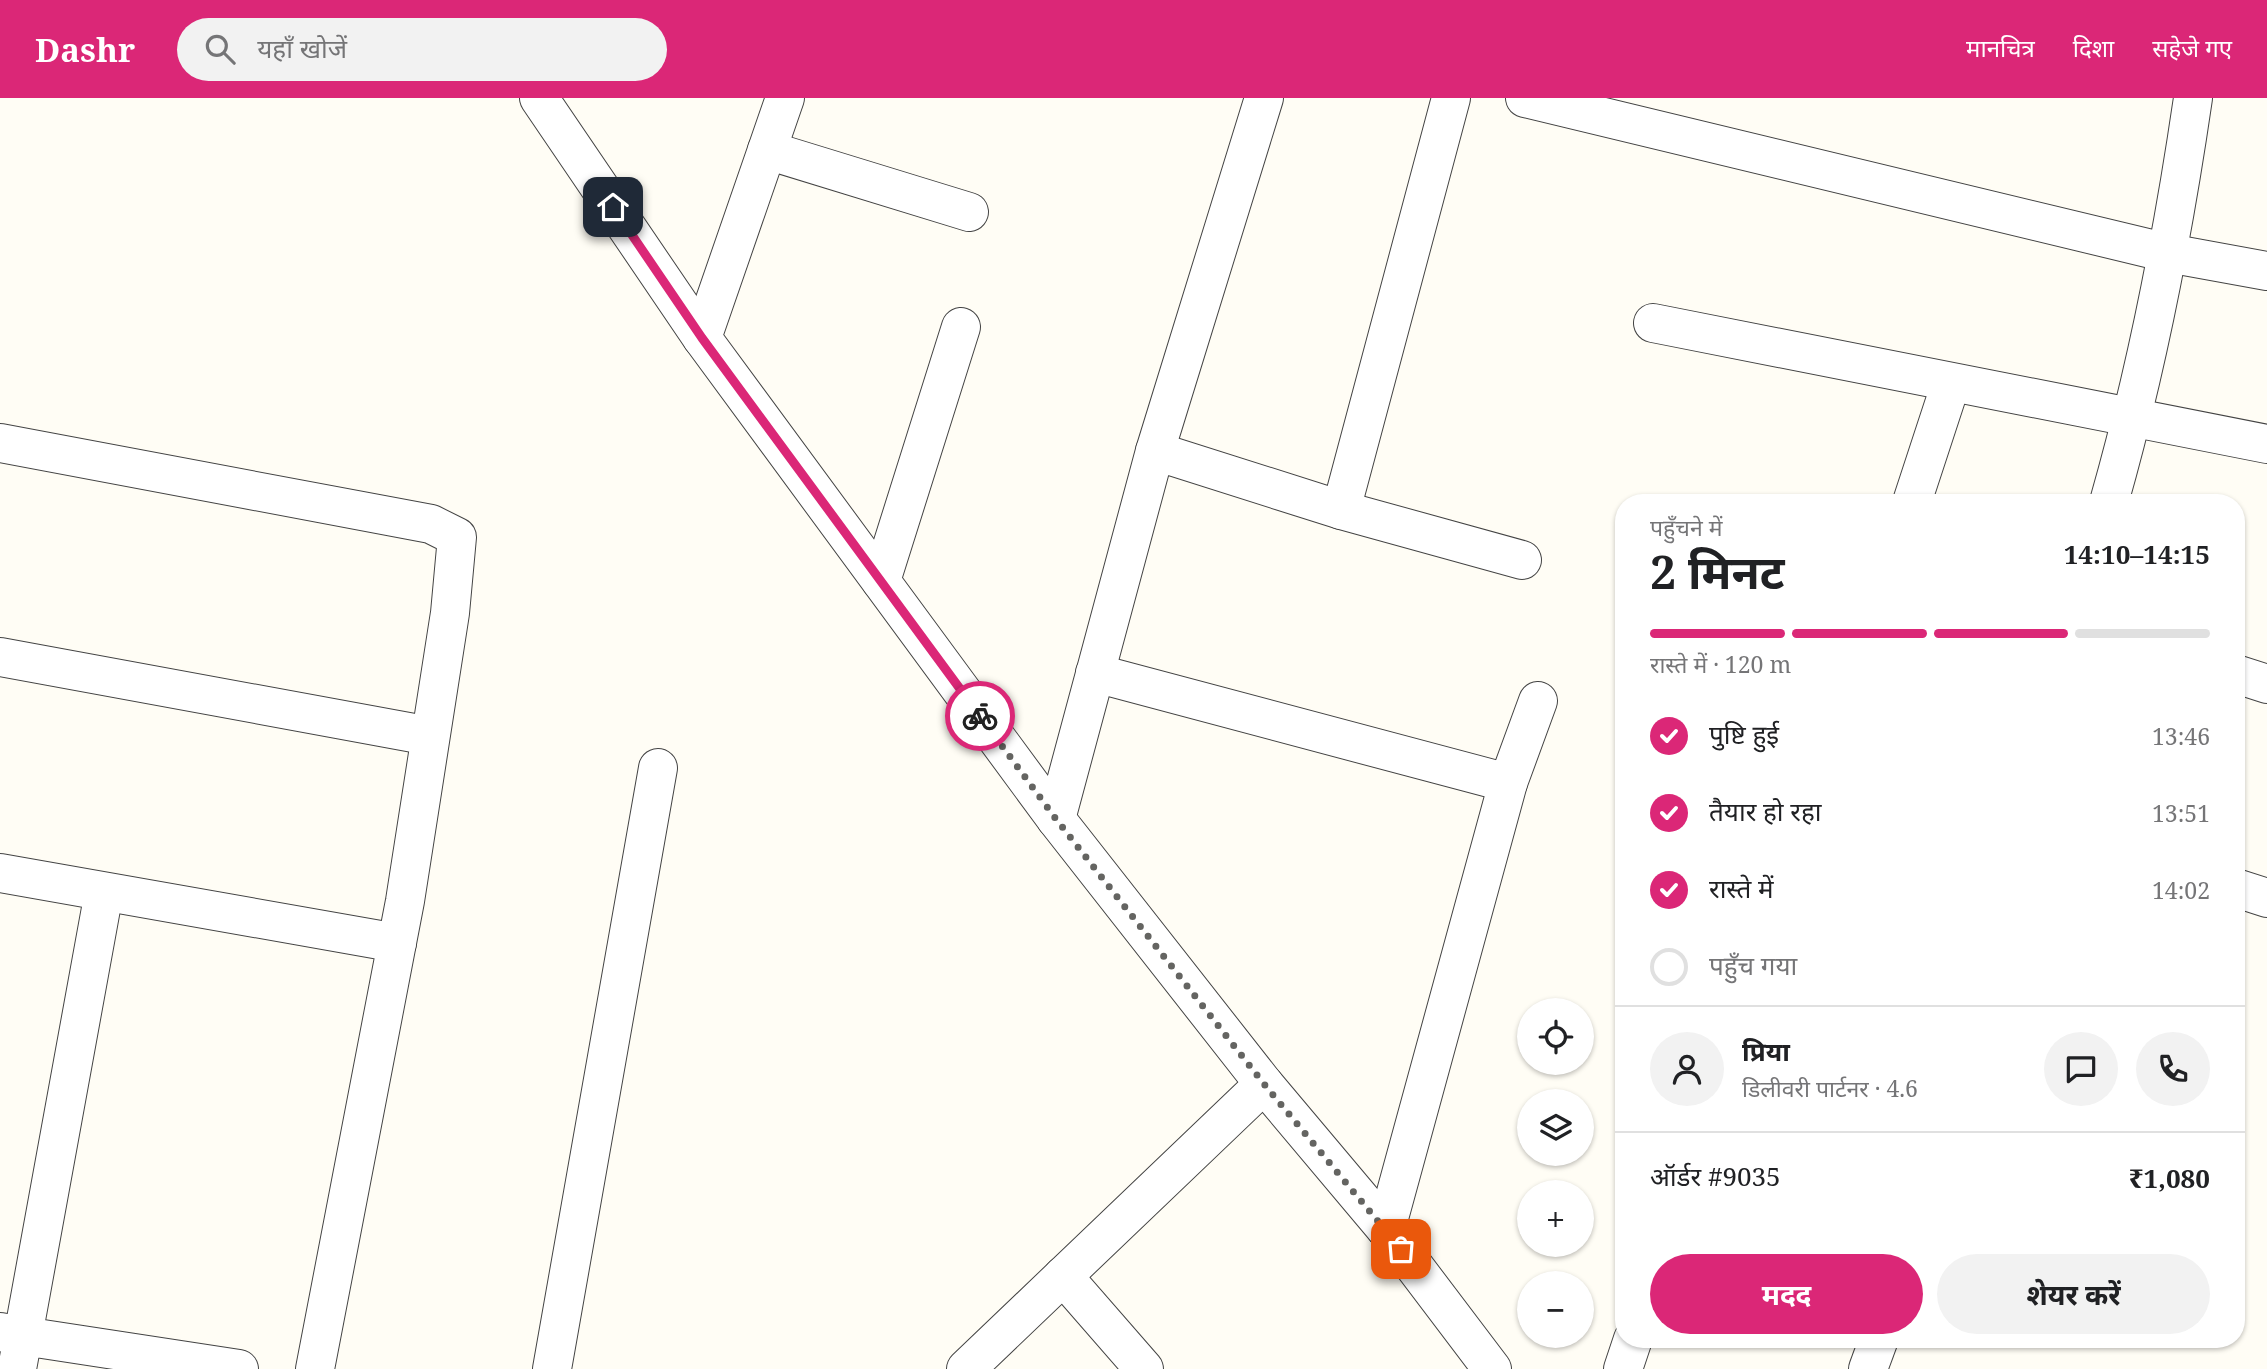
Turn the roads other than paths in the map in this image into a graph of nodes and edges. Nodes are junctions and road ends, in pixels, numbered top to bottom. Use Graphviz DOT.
graph roads {
  1 [pos="539,98"];
  2 [pos="785,98"];
  3 [pos="1264,98"];
  4 [pos="1451,98"];
  5 [pos="1525,98"];
  6 [pos="2193,98"];
  7 [pos="767,150"];
  8 [pos="969,212"];
  9 [pos="2168,253"];
  10 [pos="2267,271"];
  11 [pos="1653,323"];
  12 [pos="961,327"];
  13 [pos="702,338"];
  14 [pos="1951,383"];
  15 [pos="2134,416"];
  16 [pos="0,443"];
  17 [pos="2267,444"];
  18 [pos="1155,451"];
  19 [pos="1915,494"];
  20 [pos="2111,494"];
  21 [pos="1341,510"];
  22 [pos="1522,560"];
  23 [pos="881,581"];
  24 [pos="0,657"];
  25 [pos="1096,673"];
  26 [pos="2245,677"];
  27 [pos="2267,684"];
  28 [pos="1538,701"];
  29 [pos="430,736"];
  30 [pos="658,768"];
  31 [pos="1508,783"];
  32 [pos="1056,819"];
  33 [pos="0,873"];
  34 [pos="2245,891"];
  35 [pos="104,892"];
  36 [pos="2267,898"];
  37 [pos="397,943"];
  38 [pos="1264,1084"];
  39 [pos="1386,1229"];
  40 [pos="1063,1276"];
  41 [pos="14,1346"];
  42 [pos="1630,1348"];
  43 [pos="1876,1348"];
  44 [pos="239,1369"];
  45 [pos="315,1369"];
  46 [pos="552,1369"];
  47 [pos="966,1369"];
  48 [pos="1144,1369"];
  49 [pos="1492,1369"];
  50 [pos="1623,1369"];
  51 [pos="1868,1369"];
  1 -- 13 [label="street"];
  2 -- 7 [label="street"];
  3 -- 18 [label="street"];
  4 -- 21 [label="street"];
  5 -- 9 [label="street"];
  6 -- 9 [label="street"];
  7 -- 8 [label="street"];
  7 -- 13 [label="street"];
  9 -- 10 [label="street"];
  9 -- 15 [label="street"];
  11 -- 14 [label="street"];
  12 -- 23 [label="street"];
  13 -- 23 [label="street"];
  14 -- 15 [label="street"];
  14 -- 19 [label="street"];
  15 -- 17 [label="street"];
  15 -- 20 [label="street"];
  16 -- 29 [label="street"];
  18 -- 21 [label="street"];
  18 -- 25 [label="street"];
  21 -- 22 [label="street"];
  23 -- 32 [label="street"];
  24 -- 29 [label="street"];
  25 -- 31 [label="street"];
  25 -- 32 [label="street"];
  26 -- 27 [label="street"];
  28 -- 31 [label="street"];
  29 -- 37 [label="street"];
  30 -- 46 [label="street"];
  31 -- 39 [label="street"];
  32 -- 38 [label="street"];
  33 -- 35 [label="street"];
  34 -- 36 [label="street"];
  35 -- 37 [label="street"];
  35 -- 41 [label="street"];
  37 -- 45 [label="street"];
  38 -- 39 [label="street"];
  38 -- 40 [label="street"];
  39 -- 49 [label="street"];
  40 -- 47 [label="street"];
  40 -- 48 [label="street"];
  41 -- 44 [label="street"];
  42 -- 50 [label="street"];
  43 -- 51 [label="street"];
}
